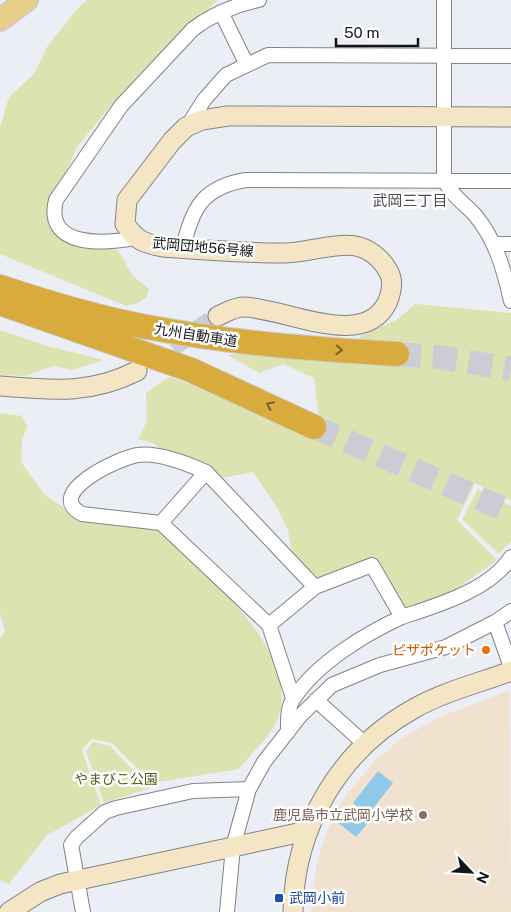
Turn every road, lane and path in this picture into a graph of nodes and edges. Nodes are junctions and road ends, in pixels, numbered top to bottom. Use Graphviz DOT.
graph roads {
  1 [pos="27,0"];
  2 [pos="259,0"];
  3 [pos="444,0"];
  4 [pos="221,12"];
  5 [pos="0,20"];
  6 [pos="445,56"];
  7 [pos="511,56"];
  8 [pos="246,63"];
  9 [pos="445,116"];
  10 [pos="511,117"];
  11 [pos="186,128"];
  12 [pos="444,180"];
  13 [pos="511,181"];
  14 [pos="135,238"];
  15 [pos="494,244"];
  16 [pos="511,244"];
  17 [pos="183,248"];
  18 [pos="0,272"];
  19 [pos="0,287"];
  20 [pos="511,301"];
  21 [pos="0,303"];
  22 [pos="0,316"];
  23 [pos="218,316"];
  24 [pos="313,349"];
  25 [pos="397,354"];
  26 [pos="191,370"];
  27 [pos="137,371"];
  28 [pos="0,386"];
  29 [pos="314,426"];
  30 [pos="206,472"];
  31 [pos="161,523"];
  32 [pos="511,557"];
  33 [pos="316,587"];
  34 [pos="511,611"];
  35 [pos="402,617"];
  36 [pos="495,622"];
  37 [pos="269,625"];
  38 [pos="511,667"];
  39 [pos="511,671"];
  40 [pos="293,698"];
  41 [pos="316,700"];
  42 [pos="288,732"];
  43 [pos="365,744"];
  44 [pos="249,789"];
  45 [pos="307,831"];
  46 [pos="233,847"];
  47 [pos="76,880"];
  48 [pos="9,912"];
  49 [pos="83,912"];
  50 [pos="227,912"];
  51 [pos="293,912"];
  1 -- 5 [label="main road"];
  2 -- 4 [label="street"];
  3 -- 6 [label="street"];
  4 -- 8 [label="street"];
  4 -- 14 [label="street"];
  6 -- 7 [label="street"];
  6 -- 8 [label="street"];
  6 -- 9 [label="street"];
  8 -- 11 [label="street"];
  9 -- 10 [label="street, 武岡団地56号線"];
  9 -- 11 [label="street, 武岡団地56号線"];
  9 -- 12 [label="street"];
  11 -- 14 [label="street, 武岡団地56号線"];
  12 -- 13 [label="street"];
  12 -- 15 [label="street"];
  12 -- 17 [label="street"];
  14 -- 17 [label="street, 武岡団地56号線"];
  15 -- 16 [label="street"];
  15 -- 20 [label="street"];
  17 -- 23 [label="street, 武岡団地56号線"];
  18 -- 24 [label="highway"];
  19 -- 24 [label="highway, 九州自動車道"];
  21 -- 26 [label="highway, 九州自動車道"];
  22 -- 26 [label="highway"];
  24 -- 25 [label="highway, 九州自動車道, one-way"];
  29 -- 26 [label="highway, 九州自動車道, one-way"];
  27 -- 28 [label="street"];
  30 -- 31 [label="street"];
  30 -- 31 [label="street"];
  30 -- 33 [label="street"];
  31 -- 37 [label="street"];
  32 -- 35 [label="street"];
  33 -- 35 [label="street"];
  33 -- 37 [label="street"];
  34 -- 36 [label="street"];
  35 -- 40 [label="street"];
  36 -- 38 [label="street"];
  36 -- 41 [label="street"];
  37 -- 40 [label="street"];
  39 -- 43 [label="street"];
  40 -- 42 [label="street"];
  41 -- 42 [label="street"];
  41 -- 43 [label="street"];
  42 -- 44 [label="street"];
  43 -- 45 [label="street"];
  44 -- 46 [label="street"];
  44 -- 47 [label="street"];
  45 -- 46 [label="street"];
  45 -- 51 [label="street"];
  46 -- 47 [label="street"];
  46 -- 50 [label="street"];
  47 -- 48 [label="street"];
  47 -- 49 [label="street"];
}
